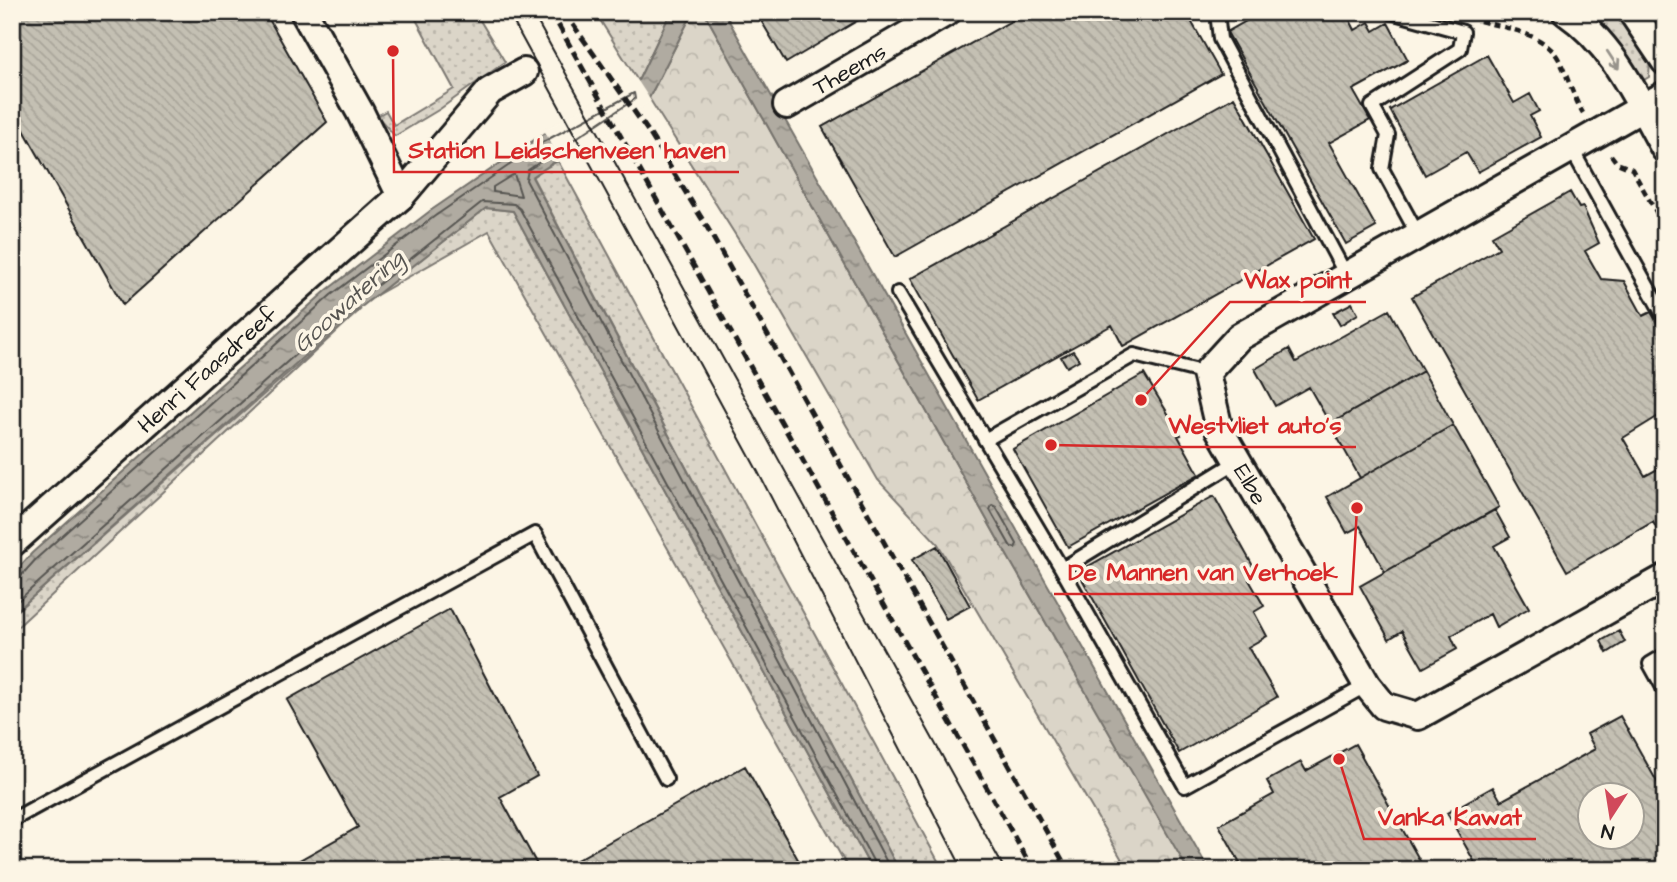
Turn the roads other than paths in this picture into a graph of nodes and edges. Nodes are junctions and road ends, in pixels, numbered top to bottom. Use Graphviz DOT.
graph roads {
  1 [pos="304,12"];
  2 [pos="947,12"];
  3 [pos="1217,12"];
  4 [pos="1391,12"];
  5 [pos="1566,12"];
  6 [pos="1632,12"];
  7 [pos="1665,61"];
  8 [pos="524,72"];
  9 [pos="1665,95"];
  10 [pos="787,105"];
  11 [pos="1642,108"];
  12 [pos="1571,148"];
  13 [pos="1665,149"];
  14 [pos="401,195"];
  15 [pos="1418,235"];
  16 [pos="1346,275"];
  17 [pos="898,293"];
  18 [pos="1665,318"];
  19 [pos="1206,373"];
  20 [pos="985,440"];
  21 [pos="1238,461"];
  22 [pos="12,543"];
  23 [pos="1062,569"];
  24 [pos="1665,578"];
  25 [pos="1665,655"];
  26 [pos="1367,685"];
  27 [pos="1665,691"];
  28 [pos="666,779"];
  29 [pos="12,820"];
  1 -- 14 [label="street"];
  2 -- 10 [label="street, Theems"];
  3 -- 16 [label="lane"];
  4 -- 15 [label="lane"];
  5 -- 11 [label="street, one-way"];
  6 -- 7 [label="street"];
  8 -- 14 [label="street, Henri Faasdreef"];
  9 -- 11 [label="street"];
  11 -- 12 [label="street"];
  11 -- 13 [label="street"];
  12 -- 15 [label="street"];
  12 -- 18 [label="lane"];
  14 -- 22 [label="street, Henri Faasdreef"];
  15 -- 16 [label="street"];
  16 -- 19 [label="street"];
  17 -- 20 [label="lane"];
  19 -- 20 [label="lane"];
  19 -- 21 [label="street, Elbe"];
  20 -- 23 [label="lane"];
  21 -- 23 [label="lane"];
  21 -- 26 [label="street, Elbe"];
  23 -- 26 [label="lane"];
  24 -- 26 [label="street, Elbe"];
  25 -- 27 [label="lane"];
  28 -- 29 [label="lane"];
}
